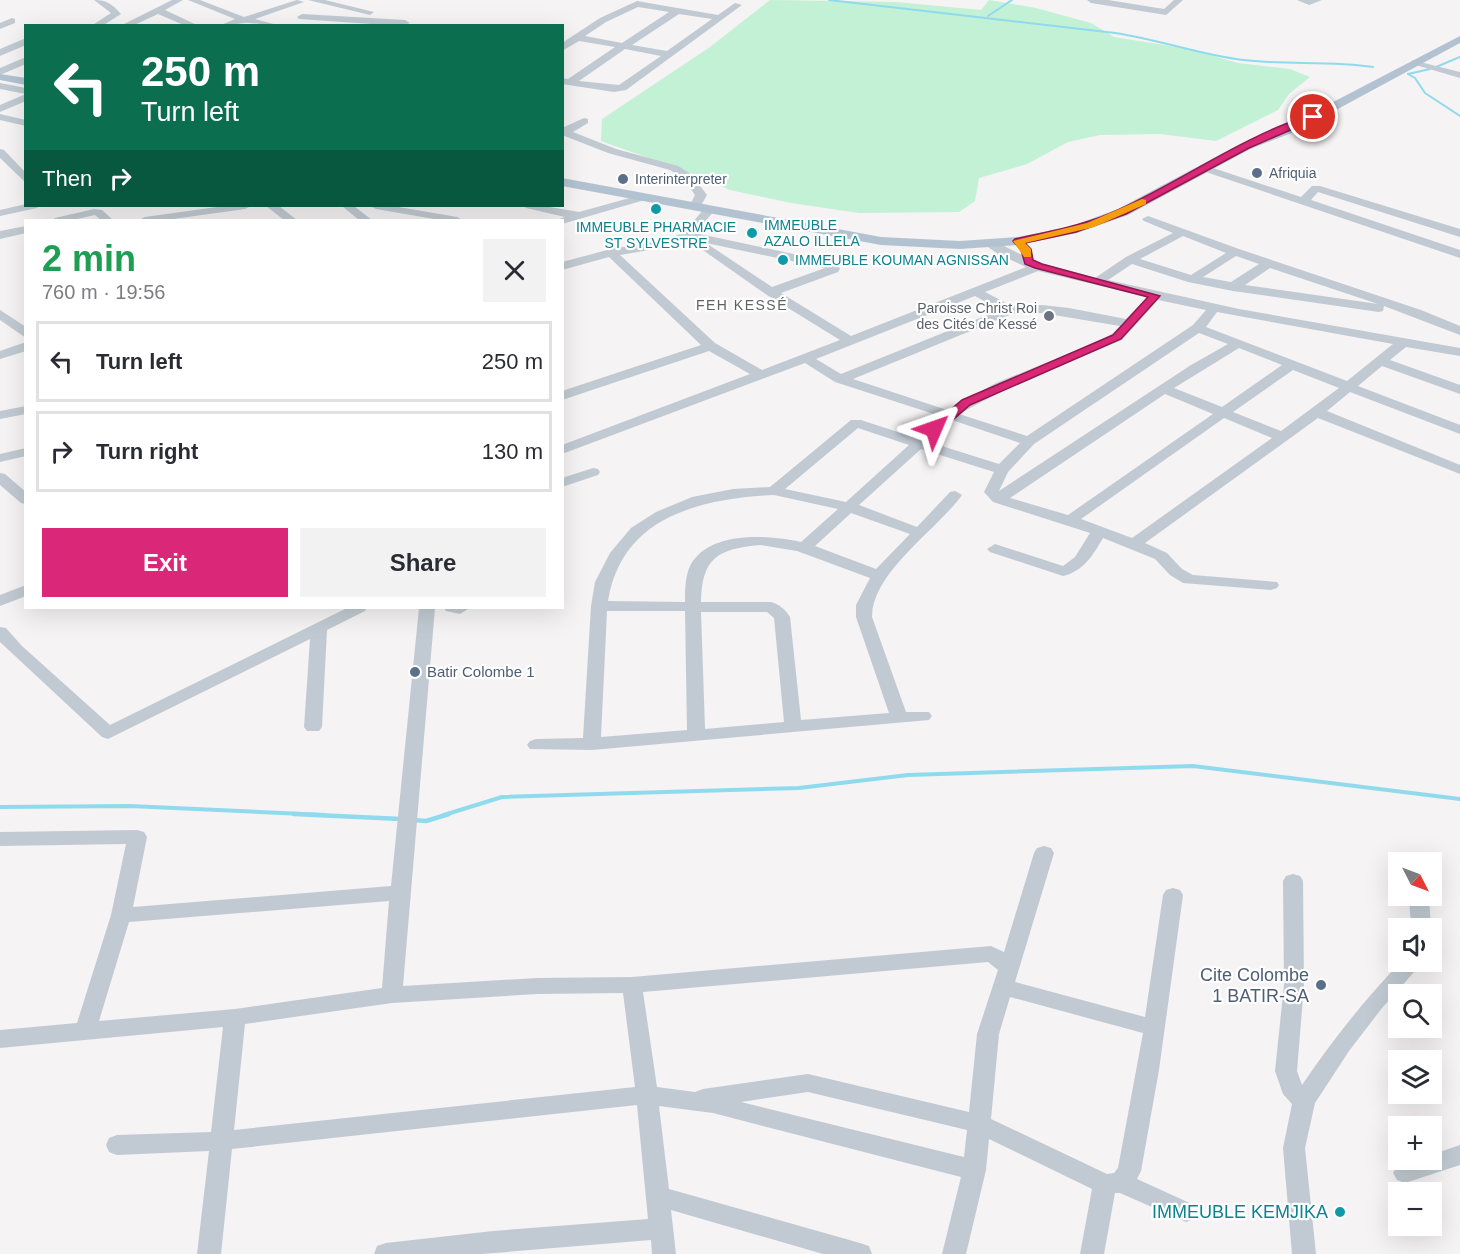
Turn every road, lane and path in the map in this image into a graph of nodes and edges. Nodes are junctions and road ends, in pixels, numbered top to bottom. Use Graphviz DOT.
graph roads {
  1 [pos="98,0"];
  2 [pos="122,0"];
  3 [pos="179,0"];
  4 [pos="192,0"];
  5 [pos="312,0"];
  6 [pos="1091,0"];
  7 [pos="1179,0"];
  8 [pos="1301,0"];
  9 [pos="1318,0"];
  10 [pos="301,1"];
  11 [pos="738,5"];
  12 [pos="109,6"];
  13 [pos="157,10"];
  14 [pos="678,10"];
  15 [pos="721,18"];
  16 [pos="242,20"];
  17 [pos="12,21"];
  18 [pos="300,21"];
  19 [pos="98,24"];
  20 [pos="132,24"];
  21 [pos="190,24"];
  22 [pos="229,24"];
  23 [pos="265,24"];
  24 [pos="407,24"];
  25 [pos="0,26"];
  26 [pos="1460,26"];
  27 [pos="564,34"];
  28 [pos="580,37"];
  29 [pos="1460,39"];
  30 [pos="0,40"];
  31 [pos="23,42"];
  32 [pos="624,46"];
  33 [pos="564,47"];
  34 [pos="0,53"];
  35 [pos="1413,53"];
  36 [pos="667,54"];
  37 [pos="24,61"];
  38 [pos="0,72"];
  39 [pos="1460,75"];
  40 [pos="0,77"];
  41 [pos="24,82"];
  42 [pos="566,82"];
  43 [pos="0,86"];
  44 [pos="24,98"];
  45 [pos="1310,105"];
  46 [pos="0,109"];
  47 [pos="0,117"];
  48 [pos="584,121"];
  49 [pos="24,123"];
  50 [pos="564,131"];
  51 [pos="1246,146"];
  52 [pos="0,152"];
  53 [pos="1204,168"];
  54 [pos="24,178"];
  55 [pos="564,182"];
  56 [pos="644,197"];
  57 [pos="1303,202"];
  58 [pos="28,207"];
  59 [pos="237,207"];
  60 [pos="273,207"];
  61 [pos="349,207"];
  62 [pos="382,207"];
  63 [pos="535,207"];
  64 [pos="702,208"];
  65 [pos="205,211"];
  66 [pos="0,213"];
  67 [pos="580,216"];
  68 [pos="63,219"];
  69 [pos="106,219"];
  70 [pos="152,219"];
  71 [pos="215,219"];
  72 [pos="290,219"];
  73 [pos="365,219"];
  74 [pos="451,219"];
  75 [pos="1148,219"];
  76 [pos="564,220"];
  77 [pos="24,229"];
  78 [pos="2,232"];
  79 [pos="1183,232"];
  80 [pos="1460,233"];
  81 [pos="687,235"];
  82 [pos="1018,241"];
  83 [pos="992,244"];
  84 [pos="1235,252"];
  85 [pos="611,253"];
  86 [pos="1460,254"];
  87 [pos="1130,260"];
  88 [pos="1269,263"];
  89 [pos="1033,264"];
  90 [pos="564,265"];
  91 [pos="988,276"];
  92 [pos="1005,279"];
  93 [pos="1192,279"];
  94 [pos="1097,282"];
  95 [pos="1233,287"];
  96 [pos="976,289"];
  97 [pos="771,292"];
  98 [pos="1155,296"];
  99 [pos="1213,309"];
  100 [pos="1010,310"];
  101 [pos="1417,313"];
  102 [pos="0,314"];
  103 [pos="1131,324"];
  104 [pos="1198,328"];
  105 [pos="1460,331"];
  106 [pos="24,332"];
  107 [pos="849,340"];
  108 [pos="1404,342"];
  109 [pos="1237,344"];
  110 [pos="710,345"];
  111 [pos="24,347"];
  112 [pos="1460,352"];
  113 [pos="0,355"];
  114 [pos="806,358"];
  115 [pos="1382,362"];
  116 [pos="1291,365"];
  117 [pos="761,375"];
  118 [pos="840,379"];
  119 [pos="1164,388"];
  120 [pos="1349,388"];
  121 [pos="1460,390"];
  122 [pos="564,395"];
  123 [pos="24,410"];
  124 [pos="1317,412"];
  125 [pos="2,413"];
  126 [pos="1222,413"];
  127 [pos="951,416"];
  128 [pos="1459,429"];
  129 [pos="1283,437"];
  130 [pos="1029,441"];
  131 [pos="918,443"];
  132 [pos="564,449"];
  133 [pos="24,453"];
  134 [pos="0,458"];
  135 [pos="1002,470"];
  136 [pos="1460,470"];
  137 [pos="593,471"];
  138 [pos="1,479"];
  139 [pos="564,482"];
  140 [pos="774,491"];
  141 [pos="955,495"];
  142 [pos="24,498"];
  143 [pos="998,499"];
  144 [pos="850,507"];
  145 [pos="1070,520"];
  146 [pos="1099,531"];
  147 [pos="921,533"];
  148 [pos="1134,544"];
  149 [pos="804,548"];
  150 [pos="995,549"];
  151 [pos="879,576"];
  152 [pos="1271,585"];
  153 [pos="24,591"];
  154 [pos="0,602"];
  155 [pos="693,605"];
  156 [pos="599,606"];
  157 [pos="357,609"];
  158 [pos="427,609"];
  159 [pos="319,628"];
  160 [pos="0,632"];
  161 [pos="924,716"];
  162 [pos="900,718"];
  163 [pos="793,725"];
  164 [pos="313,727"];
  165 [pos="696,736"];
  166 [pos="592,744"];
  167 [pos="536,745"];
  168 [pos="0,838"];
  169 [pos="1044,853"];
  170 [pos="1293,881"];
  171 [pos="400,893"];
  172 [pos="1173,895"];
  173 [pos="121,915"];
  174 [pos="1404,972"];
  175 [pos="1006,978"];
  176 [pos="632,985"];
  177 [pos="393,995"];
  178 [pos="235,1017"];
  179 [pos="1154,1028"];
  180 [pos="86,1030"];
  181 [pos="0,1039"];
  182 [pos="647,1095"];
  183 [pos="687,1100"];
  184 [pos="1304,1101"];
  185 [pos="979,1124"];
  186 [pos="221,1141"];
  187 [pos="117,1145"];
  188 [pos="1460,1155"];
  189 [pos="974,1170"];
  190 [pos="1405,1173"];
  191 [pos="1113,1183"];
  192 [pos="658,1196"];
  193 [pos="1186,1212"];
  194 [pos="661,1229"];
  195 [pos="493,1248"];
  196 [pos="209,1254"];
  197 [pos="386,1254"];
  198 [pos="664,1254"];
  199 [pos="860,1254"];
  200 [pos="954,1254"];
  201 [pos="1092,1254"];
  202 [pos="1304,1254"];
  1 -- 12 [label="street"];
  2 -- 12 [label="street"];
  3 -- 13 [label="street"];
  4 -- 16 [label="street"];
  5 -- 24 [label="street"];
  6 -- 7 [label="street"];
  8 -- 9 [label="street"];
  10 -- 16 [label="street"];
  10 -- 18 [label="street"];
  11 -- 15 [label="street"];
  12 -- 19 [label="street"];
  13 -- 20 [label="street"];
  13 -- 21 [label="street"];
  14 -- 15 [label="street"];
  14 -- 28 [label="street"];
  14 -- 32 [label="street"];
  15 -- 36 [label="street"];
  16 -- 22 [label="street"];
  16 -- 23 [label="street"];
  17 -- 25 [label="street"];
  18 -- 24 [label="street"];
  26 -- 35 [label="main road"];
  27 -- 28 [label="street"];
  28 -- 32 [label="street"];
  28 -- 33 [label="street"];
  29 -- 35 [label="main road"];
  30 -- 31 [label="street"];
  31 -- 34 [label="street"];
  32 -- 36 [label="street"];
  32 -- 42 [label="street"];
  35 -- 39 [label="street"];
  35 -- 51 [label="main road"];
  36 -- 42 [label="street"];
  37 -- 38 [label="street"];
  40 -- 41 [label="main road"];
  41 -- 43 [label="street"];
  44 -- 46 [label="street"];
  45 -- 51 [label="main road"];
  47 -- 49 [label="street"];
  48 -- 50 [label="street"];
  50 -- 64 [label="street"];
  51 -- 53 [label="main road"];
  52 -- 54 [label="street"];
  53 -- 57 [label="street"];
  53 -- 82 [label="main road"];
  55 -- 56 [label="main road"];
  56 -- 64 [label="main road"];
  56 -- 67 [label="street"];
  57 -- 80 [label="street"];
  57 -- 86 [label="street"];
  58 -- 66 [label="street"];
  59 -- 65 [label="street"];
  60 -- 72 [label="street"];
  61 -- 73 [label="street"];
  62 -- 74 [label="street"];
  63 -- 67 [label="street"];
  64 -- 81 [label="street"];
  64 -- 83 [label="main road"];
  65 -- 70 [label="street"];
  65 -- 71 [label="street"];
  67 -- 76 [label="street"];
  68 -- 69 [label="street"];
  75 -- 79 [label="street"];
  77 -- 78 [label="street"];
  79 -- 84 [label="street"];
  79 -- 87 [label="street"];
  81 -- 85 [label="street"];
  81 -- 97 [label="street"];
  81 -- 97 [label="street"];
  82 -- 83 [label="main road"];
  82 -- 89 [label="street"];
  83 -- 89 [label="street"];
  84 -- 88 [label="street"];
  84 -- 93 [label="street"];
  85 -- 90 [label="street"];
  85 -- 110 [label="street"];
  87 -- 93 [label="street"];
  87 -- 94 [label="street"];
  88 -- 95 [label="street"];
  88 -- 101 [label="street"];
  89 -- 92 [label="street"];
  89 -- 94 [label="street"];
  91 -- 92 [label="street"];
  92 -- 96 [label="street"];
  93 -- 95 [label="street"];
  94 -- 98 [label="street"];
  95 -- 101 [label="street"];
  96 -- 100 [label="street"];
  96 -- 107 [label="street"];
  97 -- 107 [label="street"];
  98 -- 99 [label="street"];
  98 -- 103 [label="street"];
  99 -- 104 [label="street"];
  99 -- 108 [label="street"];
  100 -- 103 [label="street"];
  100 -- 118 [label="street"];
  101 -- 105 [label="street"];
  102 -- 106 [label="street"];
  103 -- 127 [label="street"];
  104 -- 109 [label="street"];
  104 -- 130 [label="street"];
  107 -- 114 [label="street"];
  108 -- 112 [label="street"];
  108 -- 115 [label="street"];
  109 -- 116 [label="street"];
  109 -- 119 [label="street"];
  110 -- 117 [label="street"];
  110 -- 122 [label="street"];
  111 -- 113 [label="street"];
  114 -- 117 [label="street"];
  114 -- 118 [label="street"];
  115 -- 120 [label="street"];
  115 -- 121 [label="street"];
  116 -- 120 [label="street"];
  116 -- 126 [label="street"];
  117 -- 132 [label="street"];
  118 -- 127 [label="street"];
  119 -- 126 [label="street"];
  119 -- 143 [label="street"];
  120 -- 124 [label="street"];
  120 -- 128 [label="street"];
  123 -- 125 [label="street"];
  124 -- 129 [label="street"];
  124 -- 136 [label="street"];
  126 -- 129 [label="street"];
  126 -- 145 [label="street"];
  127 -- 130 [label="street"];
  127 -- 131 [label="street"];
  129 -- 148 [label="street"];
  130 -- 135 [label="street"];
  131 -- 135 [label="street"];
  131 -- 140 [label="street"];
  131 -- 144 [label="street"];
  133 -- 134 [label="street"];
  135 -- 143 [label="street"];
  137 -- 139 [label="street"];
  138 -- 142 [label="street"];
  140 -- 144 [label="street"];
  140 -- 156 [label="street"];
  141 -- 147 [label="street"];
  143 -- 145 [label="street"];
  144 -- 147 [label="street"];
  144 -- 149 [label="street"];
  145 -- 146 [label="street"];
  146 -- 148 [label="street"];
  146 -- 150 [label="street"];
  147 -- 151 [label="street"];
  148 -- 152 [label="street"];
  149 -- 151 [label="street"];
  149 -- 155 [label="street"];
  151 -- 162 [label="street"];
  153 -- 154 [label="street"];
  155 -- 156 [label="street"];
  155 -- 163 [label="street"];
  155 -- 165 [label="street"];
  156 -- 166 [label="street"];
  157 -- 159 [label="street"];
  158 -- 171 [label="street"];
  159 -- 160 [label="street"];
  159 -- 164 [label="street"];
  161 -- 162 [label="street"];
  162 -- 163 [label="street"];
  163 -- 165 [label="street"];
  165 -- 166 [label="street"];
  166 -- 167 [label="street"];
  168 -- 173 [label="street"];
  169 -- 175 [label="street"];
  170 -- 184 [label="street"];
  171 -- 173 [label="street"];
  171 -- 177 [label="street"];
  172 -- 179 [label="street"];
  173 -- 180 [label="street"];
  174 -- 184 [label="street"];
  175 -- 176 [label="street"];
  175 -- 179 [label="street"];
  175 -- 185 [label="street"];
  176 -- 177 [label="street"];
  176 -- 182 [label="street"];
  177 -- 178 [label="street"];
  178 -- 180 [label="street"];
  178 -- 186 [label="street"];
  179 -- 191 [label="street"];
  180 -- 181 [label="street"];
  182 -- 183 [label="street"];
  182 -- 186 [label="street"];
  182 -- 192 [label="street"];
  183 -- 185 [label="street"];
  183 -- 189 [label="street"];
  184 -- 202 [label="street"];
  185 -- 189 [label="street"];
  185 -- 191 [label="street"];
  186 -- 187 [label="street"];
  186 -- 196 [label="street"];
  188 -- 190 [label="street"];
  189 -- 200 [label="street"];
  191 -- 193 [label="street"];
  191 -- 201 [label="street"];
  192 -- 194 [label="street"];
  192 -- 199 [label="street"];
  194 -- 195 [label="street"];
  194 -- 198 [label="street"];
  195 -- 197 [label="street"];
}
